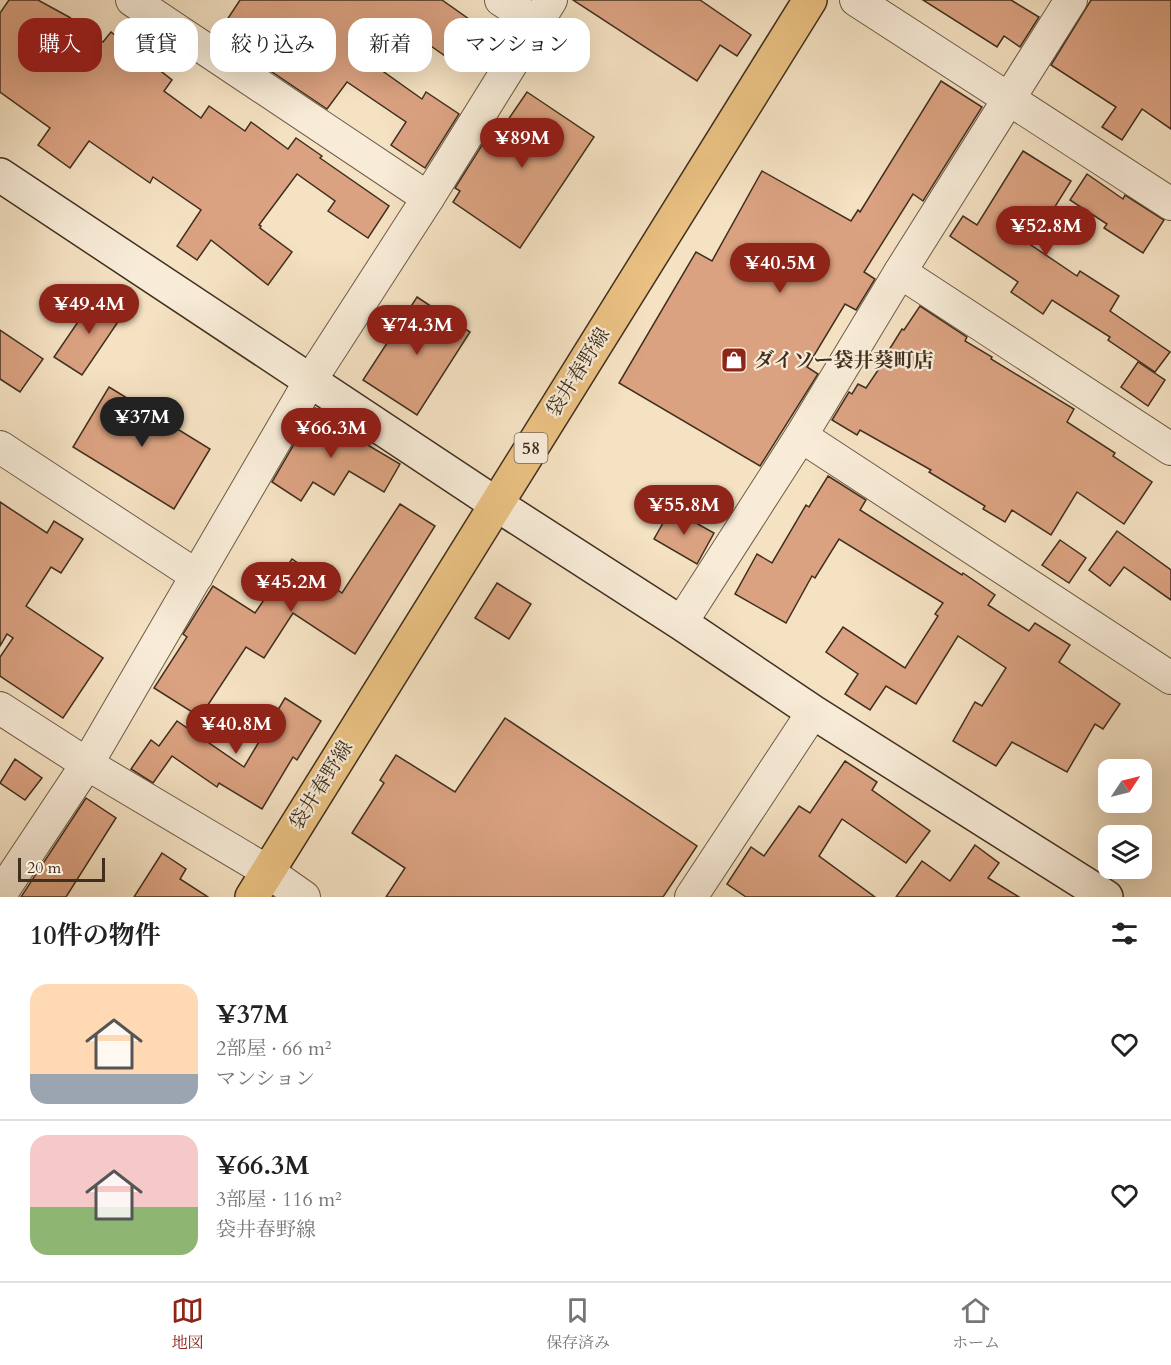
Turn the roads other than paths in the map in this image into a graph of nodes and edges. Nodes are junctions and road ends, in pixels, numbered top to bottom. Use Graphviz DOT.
graph roads {
  1 [pos="132,0"];
  2 [pos="501,0"];
  3 [pos="810,0"];
  4 [pos="856,0"];
  5 [pos="1071,0"];
  6 [pos="544,11"];
  7 [pos="1007,100"];
  8 [pos="0,175"];
  9 [pos="428,198"];
  10 [pos="1171,204"];
  11 [pos="900,272"];
  12 [pos="310,381"];
  13 [pos="801,436"];
  14 [pos="0,447"];
  15 [pos="1171,449"];
  16 [pos="496,504"];
  17 [pos="197,576"];
  18 [pos="681,622"];
  19 [pos="1171,678"];
  20 [pos="0,708"];
  21 [pos="813,712"];
  22 [pos="87,764"];
  23 [pos="260,884"];
  24 [pos="0,895"];
  25 [pos="304,897"];
  26 [pos="691,897"];
  27 [pos="1106,897"];
  1 -- 9 [label="street"];
  2 -- 6 [label="street"];
  3 -- 16 [label="main road, 袋井春野線 / 58"];
  4 -- 7 [label="street"];
  5 -- 7 [label="street"];
  6 -- 9 [label="street"];
  7 -- 10 [label="street"];
  7 -- 11 [label="street"];
  8 -- 12 [label="street"];
  9 -- 12 [label="street"];
  11 -- 13 [label="street"];
  11 -- 15 [label="street"];
  12 -- 16 [label="street"];
  12 -- 17 [label="street"];
  13 -- 18 [label="street"];
  13 -- 19 [label="street"];
  14 -- 17 [label="street"];
  16 -- 18 [label="street"];
  16 -- 23 [label="main road, 袋井春野線 / 58"];
  17 -- 22 [label="street"];
  18 -- 21 [label="street"];
  20 -- 22 [label="street"];
  21 -- 26 [label="street"];
  21 -- 27 [label="street"];
  22 -- 23 [label="street"];
  22 -- 24 [label="street"];
  23 -- 25 [label="street"];
}
